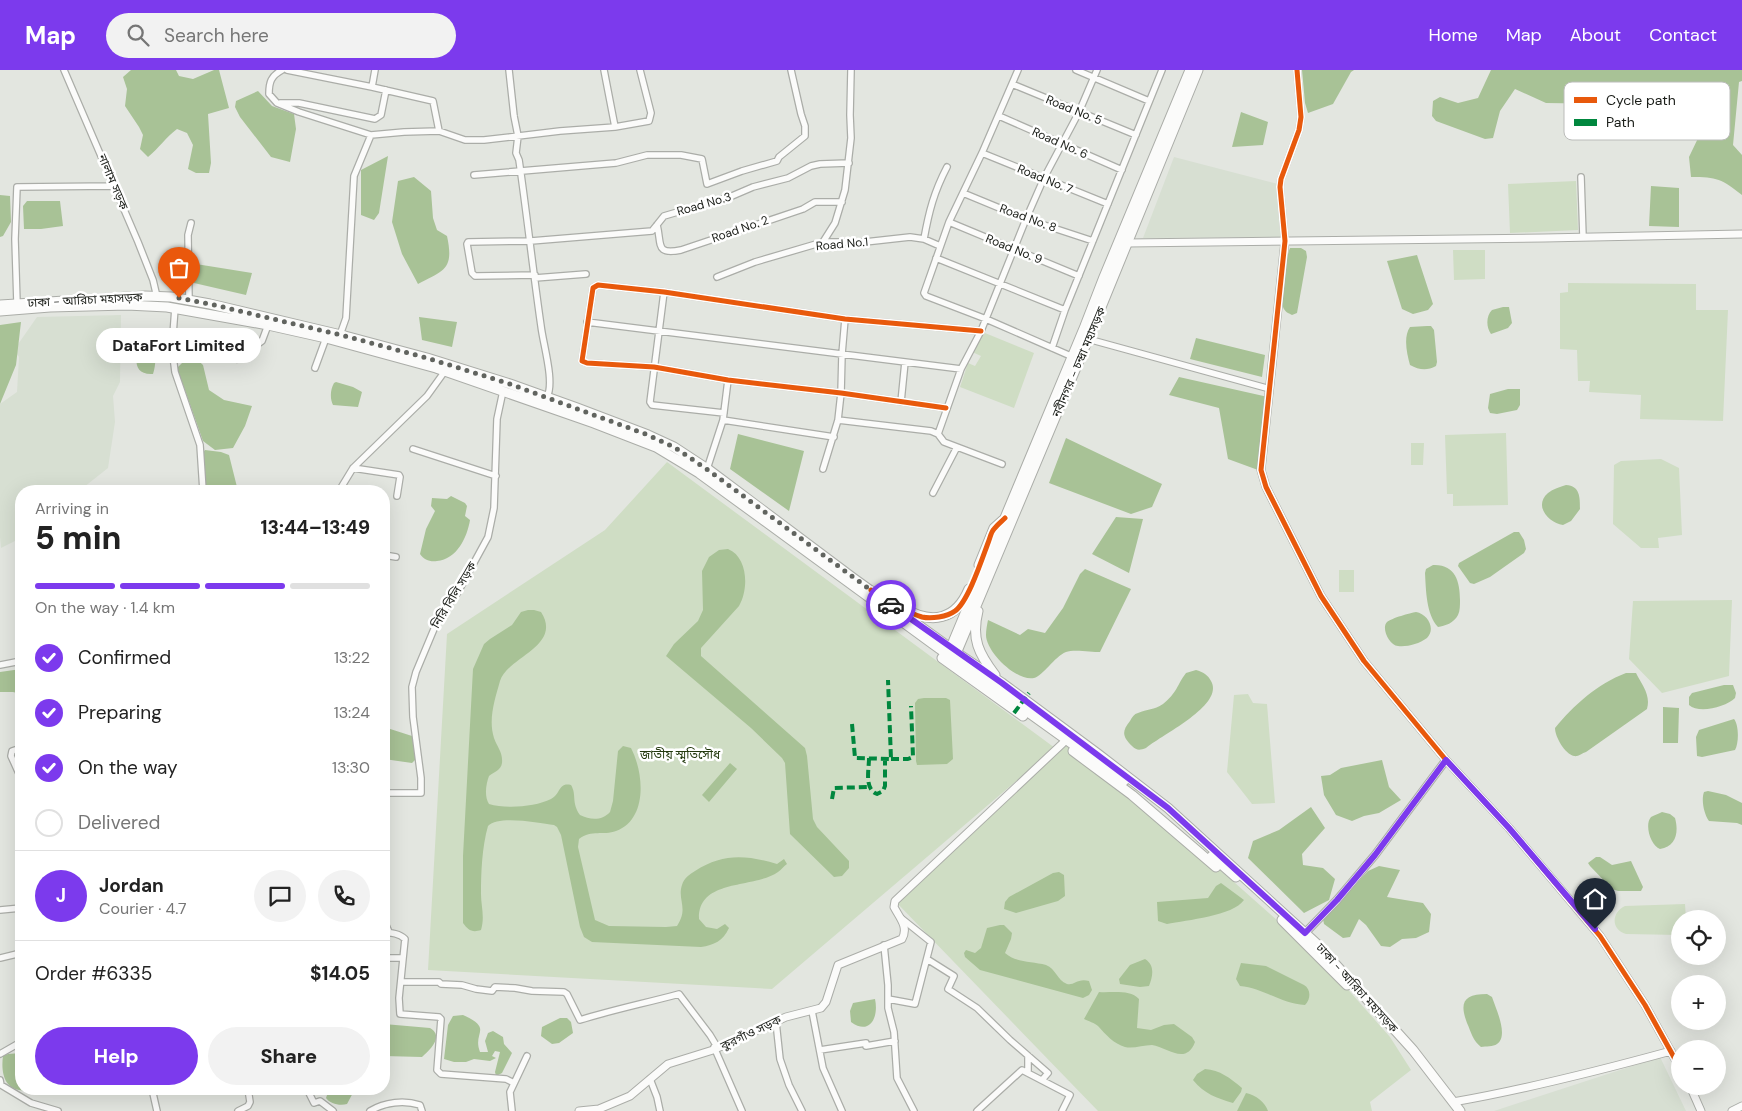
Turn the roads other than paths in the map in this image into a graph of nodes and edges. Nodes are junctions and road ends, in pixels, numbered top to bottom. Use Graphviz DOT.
graph roads {
  1 [pos="64,70"];
  2 [pos="282,70"];
  3 [pos="287,70"];
  4 [pos="375,70"];
  5 [pos="509,70"];
  6 [pos="604,70"];
  7 [pos="640,70"];
  8 [pos="791,70"];
  9 [pos="851,70"];
  10 [pos="1018,70"];
  11 [pos="1076,70"];
  12 [pos="1098,70"];
  13 [pos="1162,70"];
  14 [pos="1190,70"];
  15 [pos="1198,70"];
  16 [pos="1298,70"];
  17 [pos="1094,78"];
  18 [pos="1012,84"];
  19 [pos="372,87"];
  20 [pos="386,90"];
  21 [pos="1150,101"];
  22 [pos="277,103"];
  23 [pos="1079,112"];
  24 [pos="999,116"];
  25 [pos="615,127"];
  26 [pos="439,131"];
  27 [pos="371,135"];
  28 [pos="1136,135"];
  29 [pos="518,136"];
  30 [pos="1062,143"];
  31 [pos="982,153"];
  32 [pos="849,163"];
  33 [pos="947,167"];
  34 [pos="1122,170"];
  35 [pos="520,171"];
  36 [pos="474,175"];
  37 [pos="1581,177"];
  38 [pos="1044,178"];
  39 [pos="114,186"];
  40 [pos="963,192"];
  41 [pos="842,202"];
  42 [pos="1108,204"];
  43 [pos="1026,219"];
  44 [pos="949,222"];
  45 [pos="191,223"];
  46 [pos="657,225"];
  47 [pos="1742,234"];
  48 [pos="1583,237"];
  49 [pos="924,239"];
  50 [pos="531,241"];
  51 [pos="1093,241"];
  52 [pos="1285,241"];
  53 [pos="823,242"];
  54 [pos="1127,243"];
  55 [pos="940,246"];
  56 [pos="1014,249"];
  57 [pos="936,258"];
  58 [pos="586,274"];
  59 [pos="535,276"];
  60 [pos="1079,276"];
  61 [pos="718,277"];
  62 [pos="1000,283"];
  63 [pos="664,292"];
  64 [pos="157,297"];
  65 [pos="189,300"];
  66 [pos="17,303"];
  67 [pos="0,305"];
  68 [pos="175,308"];
  69 [pos="1065,310"];
  70 [pos="0,311"];
  71 [pos="845,318"];
  72 [pos="986,319"];
  73 [pos="587,322"];
  74 [pos="268,325"];
  75 [pos="981,331"];
  76 [pos="658,332"];
  77 [pos="340,335"];
  78 [pos="326,338"];
  79 [pos="1088,338"];
  80 [pos="1052,348"];
  81 [pos="842,354"];
  82 [pos="1072,357"];
  83 [pos="237,359"];
  84 [pos="905,362"];
  85 [pos="654,367"];
  86 [pos="315,368"];
  87 [pos="961,369"];
  88 [pos="445,371"];
  89 [pos="728,380"];
  90 [pos="1270,390"];
  91 [pos="503,391"];
  92 [pos="841,393"];
  93 [pos="547,397"];
  94 [pos="901,402"];
  95 [pos="946,408"];
  96 [pos="724,416"];
  97 [pos="838,420"];
  98 [pos="938,434"];
  99 [pos="834,438"];
  100 [pos="957,447"];
  101 [pos="413,449"];
  102 [pos="1002,464"];
  103 [pos="353,468"];
  104 [pos="707,469"];
  105 [pos="823,469"];
  106 [pos="496,476"];
  107 [pos="203,485"];
  108 [pos="343,485"];
  109 [pos="933,493"];
  110 [pos="397,496"];
  111 [pos="756,514"];
  112 [pos="1009,520"];
  113 [pos="390,556"];
  114 [pos="396,557"];
  115 [pos="871,590"];
  116 [pos="954,650"];
  117 [pos="15,662"];
  118 [pos="0,665"];
  119 [pos="1002,683"];
  120 [pos="1063,743"];
  121 [pos="15,750"];
  122 [pos="1446,760"];
  123 [pos="15,765"];
  124 [pos="390,793"];
  125 [pos="1242,883"];
  126 [pos="15,909"];
  127 [pos="0,910"];
  128 [pos="901,918"];
  129 [pos="390,934"];
  130 [pos="1302,935"];
  131 [pos="884,945"];
  132 [pos="15,954"];
  133 [pos="0,958"];
  134 [pos="390,958"];
  135 [pos="403,958"];
  136 [pos="927,959"];
  137 [pos="402,982"];
  138 [pos="888,999"];
  139 [pos="812,1011"];
  140 [pos="776,1022"];
  141 [pos="895,1040"];
  142 [pos="15,1045"];
  143 [pos="716,1049"];
  144 [pos="820,1050"];
  145 [pos="1671,1051"];
  146 [pos="0,1054"];
  147 [pos="527,1056"];
  148 [pos="1028,1056"];
  149 [pos="1028,1073"];
  150 [pos="650,1079"];
  151 [pos="0,1080"];
  152 [pos="1042,1080"];
  153 [pos="514,1083"];
  154 [pos="15,1093"];
  155 [pos="18,1095"];
  156 [pos="153,1095"];
  157 [pos="249,1095"];
  158 [pos="310,1095"];
  159 [pos="1694,1095"];
  160 [pos="1742,1106"];
  161 [pos="1453,1107"];
  162 [pos="606,1109"];
  163 [pos="58,1111"];
  164 [pos="157,1111"];
  165 [pos="238,1111"];
  166 [pos="333,1111"];
  167 [pos="370,1111"];
  168 [pos="422,1111"];
  169 [pos="512,1111"];
  170 [pos="580,1111"];
  171 [pos="660,1111"];
  172 [pos="742,1111"];
  173 [pos="802,1111"];
  174 [pos="842,1111"];
  175 [pos="914,1111"];
  176 [pos="977,1111"];
  177 [pos="1062,1111"];
  178 [pos="1460,1111"];
  179 [pos="1701,1111"];
  180 [pos="1732,1111"];
  1 -- 39 [label="street, নালাম সড়ক"];
  2 -- 22 [label="street"];
  3 -- 19 [label="street"];
  4 -- 19 [label="street"];
  5 -- 29 [label="street"];
  6 -- 25 [label="street"];
  7 -- 25 [label="street"];
  8 -- 35 [label="street"];
  9 -- 32 [label="street"];
  10 -- 18 [label="street"];
  11 -- 17 [label="street"];
  12 -- 17 [label="street"];
  13 -- 21 [label="street"];
  14 -- 82 [label="highway, নবীনগর - চন্দ্রা মহাসড়ক"];
  15 -- 54 [label="highway, নবীনগর - চন্দ্রা মহাসড়ক"];
  16 -- 52 [label="street"];
  17 -- 21 [label="street"];
  17 -- 23 [label="street"];
  18 -- 23 [label="street, Road No. 5"];
  18 -- 24 [label="street"];
  19 -- 20 [label="street"];
  20 -- 22 [label="street"];
  20 -- 26 [label="street"];
  21 -- 28 [label="street"];
  22 -- 27 [label="street"];
  23 -- 28 [label="street, Road No. 5"];
  23 -- 30 [label="street"];
  24 -- 30 [label="street, Road No. 6"];
  24 -- 31 [label="street"];
  25 -- 29 [label="street"];
  26 -- 27 [label="street"];
  26 -- 29 [label="street"];
  27 -- 77 [label="street"];
  28 -- 34 [label="street"];
  29 -- 35 [label="street"];
  30 -- 34 [label="street, Road No. 6"];
  30 -- 38 [label="street"];
  31 -- 38 [label="street, Road No. 7"];
  31 -- 40 [label="street"];
  32 -- 41 [label="street"];
  32 -- 46 [label="street, Road No.3"];
  33 -- 49 [label="street"];
  34 -- 42 [label="street"];
  35 -- 36 [label="street"];
  35 -- 50 [label="street"];
  37 -- 48 [label="street"];
  38 -- 42 [label="street, Road No. 7"];
  38 -- 43 [label="street"];
  39 -- 64 [label="street, নালাম সড়ক"];
  39 -- 66 [label="street"];
  40 -- 43 [label="street, Road No. 8"];
  40 -- 44 [label="street"];
  41 -- 46 [label="street, Road No. 2"];
  41 -- 53 [label="street"];
  42 -- 51 [label="street"];
  43 -- 51 [label="street, Road No. 8"];
  43 -- 56 [label="street"];
  44 -- 55 [label="street"];
  44 -- 56 [label="street, Road No. 9"];
  45 -- 65 [label="street"];
  46 -- 50 [label="street, Road No.3"];
  47 -- 48 [label="street"];
  48 -- 52 [label="street"];
  49 -- 53 [label="street, Road No.1"];
  49 -- 55 [label="street, Road No.1"];
  50 -- 59 [label="street"];
  50 -- 59 [label="street, Road No.3"];
  51 -- 60 [label="street"];
  52 -- 54 [label="street"];
  52 -- 90 [label="street"];
  53 -- 61 [label="street, Road No.1"];
  54 -- 79 [label="highway, নবীনগর - চন্দ্রা মহাসড়ক"];
  55 -- 57 [label="street"];
  56 -- 60 [label="street, Road No. 9"];
  56 -- 62 [label="street"];
  57 -- 62 [label="street"];
  57 -- 72 [label="street"];
  58 -- 59 [label="street"];
  59 -- 93 [label="street"];
  60 -- 69 [label="street"];
  62 -- 69 [label="street"];
  62 -- 72 [label="street"];
  63 -- 71 [label="street"];
  63 -- 73 [label="street"];
  63 -- 76 [label="street"];
  64 -- 65 [label="highway, ঢাকা - আরিচা মহাসড়ক"];
  64 -- 66 [label="highway, ঢাকা - আরিচা মহাসড়ক"];
  65 -- 77 [label="highway, ঢাকা - আরিচা মহাসড়ক"];
  66 -- 67 [label="highway, ঢাকা - আরিচা মহাসড়ক"];
  68 -- 70 [label="highway"];
  68 -- 74 [label="highway"];
  68 -- 107 [label="street"];
  69 -- 80 [label="street"];
  71 -- 75 [label="street"];
  71 -- 81 [label="street"];
  72 -- 75 [label="street"];
  72 -- 80 [label="street"];
  73 -- 76 [label="street"];
  73 -- 85 [label="street"];
  74 -- 78 [label="highway"];
  74 -- 83 [label="street"];
  75 -- 87 [label="street"];
  76 -- 81 [label="street"];
  76 -- 85 [label="street"];
  77 -- 93 [label="highway, ঢাকা - আরিচা মহাসড়ক"];
  78 -- 86 [label="street"];
  78 -- 88 [label="highway"];
  79 -- 90 [label="street"];
  79 -- 112 [label="highway, নবীনগর - চন্দ্রা মহাসড়ক"];
  80 -- 82 [label="street"];
  81 -- 84 [label="street"];
  81 -- 92 [label="street"];
  82 -- 112 [label="highway, নবীনগর - চন্দ্রা মহাসড়ক"];
  84 -- 87 [label="street"];
  84 -- 94 [label="street"];
  85 -- 89 [label="street"];
  85 -- 96 [label="street"];
  87 -- 95 [label="street"];
  88 -- 91 [label="highway"];
  88 -- 103 [label="street"];
  89 -- 92 [label="street"];
  89 -- 96 [label="street"];
  90 -- 122 [label="street"];
  91 -- 106 [label="street"];
  91 -- 111 [label="highway"];
  92 -- 94 [label="street"];
  92 -- 97 [label="street"];
  93 -- 104 [label="highway, ঢাকা - আরিচা মহাসড়ক"];
  94 -- 95 [label="street"];
  95 -- 98 [label="street"];
  96 -- 99 [label="street"];
  96 -- 104 [label="street"];
  97 -- 98 [label="street"];
  97 -- 99 [label="street"];
  98 -- 100 [label="street"];
  99 -- 105 [label="street"];
  100 -- 102 [label="street"];
  100 -- 109 [label="street"];
  101 -- 106 [label="street"];
  103 -- 108 [label="street"];
  103 -- 110 [label="street"];
  104 -- 115 [label="highway, ঢাকা - আরিচা মহাসড়ক"];
  106 -- 124 [label="street, নিরি বিলি সড়ক"];
  111 -- 116 [label="highway"];
  111 -- 120 [label="highway"];
  112 -- 115 [label="highway"];
  112 -- 116 [label="highway, নবীনগর - চন্দ্রা মহাসড়ক"];
  112 -- 119 [label="highway"];
  113 -- 114 [label="street"];
  115 -- 116 [label="highway, ঢাকা - আরিচা মহাসড়ক"];
  116 -- 119 [label="highway, ঢাকা - আরিচা মহাসড়ক"];
  116 -- 125 [label="highway"];
  117 -- 118 [label="street"];
  119 -- 130 [label="highway, ঢাকা - আরিচা মহাসড়ক"];
  120 -- 125 [label="highway"];
  120 -- 128 [label="street"];
  121 -- 123 [label="street"];
  122 -- 130 [label="street"];
  122 -- 145 [label="street"];
  125 -- 130 [label="highway"];
  126 -- 127 [label="street"];
  128 -- 131 [label="street"];
  128 -- 136 [label="street"];
  129 -- 135 [label="street"];
  130 -- 161 [label="highway, ঢাকা - আরিচা মহাসড়ক"];
  131 -- 138 [label="street"];
  131 -- 139 [label="street"];
  132 -- 133 [label="street"];
  134 -- 135 [label="street"];
  135 -- 137 [label="street"];
  136 -- 138 [label="street"];
  136 -- 148 [label="street"];
  137 -- 143 [label="street"];
  137 -- 153 [label="street"];
  138 -- 141 [label="street"];
  139 -- 140 [label="street, কুরগাঁও সড়ক"];
  139 -- 144 [label="street"];
  140 -- 143 [label="street, কুরগাঁও সড়ক"];
  140 -- 173 [label="street"];
  141 -- 144 [label="street"];
  141 -- 175 [label="street"];
  142 -- 146 [label="street"];
  143 -- 150 [label="street, কুরগাঁও সড়ক"];
  143 -- 172 [label="street"];
  144 -- 174 [label="street"];
  145 -- 161 [label="street"];
  147 -- 153 [label="street"];
  148 -- 149 [label="street"];
  148 -- 152 [label="street"];
  149 -- 152 [label="street"];
  149 -- 176 [label="street"];
  150 -- 162 [label="street, কুরগাঁও সড়ক"];
  150 -- 171 [label="street"];
  151 -- 154 [label="street"];
  152 -- 177 [label="street"];
  153 -- 169 [label="street"];
  155 -- 163 [label="street"];
  156 -- 164 [label="street"];
  157 -- 165 [label="street"];
  158 -- 166 [label="street"];
  159 -- 179 [label="street"];
  160 -- 180 [label="street"];
  161 -- 178 [label="highway, ঢাকা - আরিচা মহাসড়ক"];
  162 -- 170 [label="street, কুরগাঁও সড়ক"];
  167 -- 168 [label="street"];
}
